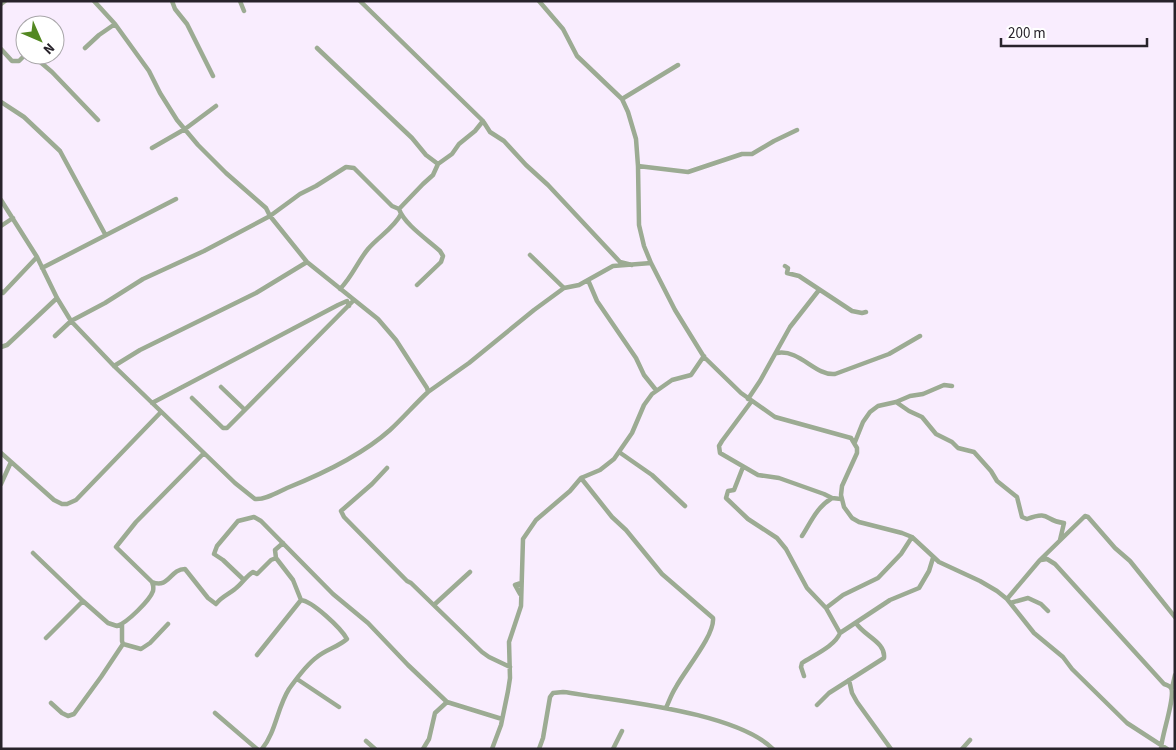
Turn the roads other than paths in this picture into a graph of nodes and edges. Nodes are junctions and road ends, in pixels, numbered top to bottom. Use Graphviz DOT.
graph roads {
  1 [pos="5,1"];
  2 [pos="94,1"];
  3 [pos="172,1"];
  4 [pos="240,1"];
  5 [pos="360,1"];
  6 [pos="538,1"];
  7 [pos="1,4"];
  8 [pos="244,11"];
  9 [pos="114,24"];
  10 [pos="85,48"];
  11 [pos="318,48"];
  12 [pos="1,49"];
  13 [pos="15,61"];
  14 [pos="44,65"];
  15 [pos="678,65"];
  16 [pos="213,76"];
  17 [pos="622,99"];
  18 [pos="1,102"];
  19 [pos="216,106"];
  20 [pos="98,120"];
  21 [pos="483,121"];
  22 [pos="185,129"];
  23 [pos="797,130"];
  24 [pos="152,148"];
  25 [pos="438,164"];
  26 [pos="638,166"];
  27 [pos="176,198"];
  28 [pos="1,200"];
  29 [pos="400,212"];
  30 [pos="270,216"];
  31 [pos="13,218"];
  32 [pos="1,226"];
  33 [pos="106,234"];
  34 [pos="530,255"];
  35 [pos="37,257"];
  36 [pos="307,262"];
  37 [pos="651,263"];
  38 [pos="632,265"];
  39 [pos="785,266"];
  40 [pos="42,268"];
  41 [pos="588,280"];
  42 [pos="417,285"];
  43 [pos="564,288"];
  44 [pos="340,289"];
  45 [pos="819,290"];
  46 [pos="1,292"];
  47 [pos="57,298"];
  48 [pos="354,300"];
  49 [pos="348,306"];
  50 [pos="866,312"];
  51 [pos="70,321"];
  52 [pos="55,336"];
  53 [pos="920,336"];
  54 [pos="1,347"];
  55 [pos="776,353"];
  56 [pos="704,356"];
  57 [pos="114,366"];
  58 [pos="952,386"];
  59 [pos="221,388"];
  60 [pos="656,390"];
  61 [pos="428,392"];
  62 [pos="192,398"];
  63 [pos="749,400"];
  64 [pos="896,402"];
  65 [pos="152,403"];
  66 [pos="245,410"];
  67 [pos="161,412"];
  68 [pos="855,442"];
  69 [pos="619,452"];
  70 [pos="1,453"];
  71 [pos="204,453"];
  72 [pos="12,462"];
  73 [pos="743,467"];
  74 [pos="387,468"];
  75 [pos="582,478"];
  76 [pos="1,484"];
  77 [pos="832,498"];
  78 [pos="841,499"];
  79 [pos="685,506"];
  80 [pos="802,536"];
  81 [pos="912,537"];
  82 [pos="1060,540"];
  83 [pos="283,543"];
  84 [pos="33,553"];
  85 [pos="276,558"];
  86 [pos="933,558"];
  87 [pos="1040,560"];
  88 [pos="470,572"];
  89 [pos="244,580"];
  90 [pos="152,582"];
  91 [pos="300,600"];
  92 [pos="83,601"];
  93 [pos="1008,601"];
  94 [pos="435,604"];
  95 [pos="826,608"];
  96 [pos="1048,611"];
  97 [pos="1175,616"];
  98 [pos="856,623"];
  99 [pos="122,624"];
  100 [pos="168,624"];
  101 [pos="840,633"];
  102 [pos="46,638"];
  103 [pos="123,644"];
  104 [pos="257,655"];
  105 [pos="510,667"];
  106 [pos="1175,675"];
  107 [pos="804,676"];
  108 [pos="297,679"];
  109 [pos="849,680"];
  110 [pos="842,684"];
  111 [pos="850,686"];
  112 [pos="1172,688"];
  113 [pos="447,702"];
  114 [pos="51,703"];
  115 [pos="817,706"];
  116 [pos="339,707"];
  117 [pos="666,708"];
  118 [pos="215,713"];
  119 [pos="502,719"];
  120 [pos="622,731"];
  121 [pos="970,740"];
  122 [pos="366,742"];
  123 [pos="1161,747"];
  124 [pos="257,749"];
  125 [pos="262,749"];
  126 [pos="375,749"];
  127 [pos="423,749"];
  128 [pos="492,749"];
  129 [pos="539,749"];
  130 [pos="613,749"];
  131 [pos="773,749"];
  132 [pos="892,749"];
  133 [pos="962,749"];
  134 [pos="1166,749"];
  1 -- 7 [label="street"];
  2 -- 9 [label="street"];
  3 -- 16 [label="street"];
  4 -- 8 [label="street"];
  5 -- 21 [label="street"];
  6 -- 17 [label="street"];
  9 -- 10 [label="street"];
  9 -- 22 [label="street"];
  11 -- 25 [label="street"];
  12 -- 13 [label="street"];
  14 -- 20 [label="street"];
  15 -- 17 [label="street"];
  17 -- 26 [label="street"];
  18 -- 33 [label="street"];
  19 -- 22 [label="street"];
  21 -- 25 [label="street"];
  21 -- 38 [label="street"];
  22 -- 24 [label="street"];
  22 -- 30 [label="street"];
  23 -- 26 [label="street"];
  25 -- 29 [label="street"];
  26 -- 37 [label="street"];
  27 -- 33 [label="street"];
  28 -- 31 [label="street"];
  29 -- 30 [label="street"];
  29 -- 42 [label="street"];
  29 -- 44 [label="street"];
  30 -- 36 [label="street"];
  30 -- 51 [label="street"];
  31 -- 32 [label="street"];
  31 -- 35 [label="street"];
  33 -- 40 [label="street"];
  34 -- 43 [label="street"];
  35 -- 40 [label="street"];
  35 -- 46 [label="street"];
  36 -- 44 [label="street"];
  36 -- 57 [label="street"];
  37 -- 38 [label="street"];
  37 -- 56 [label="street"];
  38 -- 41 [label="street"];
  39 -- 45 [label="street"];
  40 -- 47 [label="street"];
  41 -- 43 [label="street"];
  41 -- 60 [label="street"];
  43 -- 61 [label="street"];
  44 -- 48 [label="street"];
  45 -- 50 [label="street"];
  45 -- 55 [label="street"];
  47 -- 51 [label="street"];
  47 -- 54 [label="street"];
  48 -- 49 [label="street"];
  48 -- 61 [label="street"];
  49 -- 65 [label="street"];
  49 -- 66 [label="street"];
  51 -- 52 [label="street"];
  51 -- 57 [label="street"];
  53 -- 55 [label="street"];
  55 -- 63 [label="street"];
  56 -- 60 [label="street"];
  56 -- 63 [label="street"];
  57 -- 65 [label="street"];
  58 -- 64 [label="street"];
  59 -- 66 [label="street"];
  60 -- 69 [label="street"];
  61 -- 71 [label="street"];
  62 -- 66 [label="street"];
  63 -- 68 [label="street"];
  63 -- 73 [label="street"];
  64 -- 68 [label="street"];
  64 -- 82 [label="street"];
  65 -- 67 [label="street"];
  67 -- 71 [label="street"];
  67 -- 72 [label="street"];
  68 -- 78 [label="street"];
  69 -- 75 [label="street"];
  69 -- 79 [label="street"];
  70 -- 72 [label="street"];
  71 -- 90 [label="street"];
  72 -- 76 [label="street"];
  73 -- 77 [label="street"];
  73 -- 95 [label="street"];
  74 -- 94 [label="street"];
  75 -- 105 [label="street"];
  75 -- 117 [label="street"];
  77 -- 78 [label="street"];
  77 -- 80 [label="street"];
  78 -- 81 [label="street"];
  81 -- 86 [label="street"];
  81 -- 95 [label="street"];
  82 -- 87 [label="street"];
  82 -- 97 [label="street"];
  83 -- 85 [label="street"];
  83 -- 89 [label="street"];
  83 -- 113 [label="street"];
  84 -- 92 [label="street"];
  85 -- 89 [label="street"];
  85 -- 91 [label="street"];
  86 -- 93 [label="street"];
  86 -- 98 [label="street"];
  87 -- 93 [label="street"];
  87 -- 112 [label="street"];
  88 -- 94 [label="street"];
  89 -- 90 [label="street"];
  90 -- 99 [label="street"];
  91 -- 104 [label="street"];
  91 -- 108 [label="street"];
  92 -- 99 [label="street"];
  92 -- 102 [label="street"];
  93 -- 96 [label="street"];
  93 -- 123 [label="street"];
  94 -- 105 [label="street"];
  95 -- 101 [label="street"];
  98 -- 101 [label="street"];
  98 -- 109 [label="street"];
  99 -- 103 [label="street"];
  100 -- 103 [label="street"];
  101 -- 107 [label="street"];
  103 -- 114 [label="street"];
  105 -- 119 [label="street"];
  106 -- 112 [label="street"];
  108 -- 116 [label="street"];
  108 -- 125 [label="street"];
  109 -- 110 [label="street"];
  109 -- 111 [label="street"];
  110 -- 111 [label="street"];
  110 -- 115 [label="street"];
  111 -- 132 [label="street"];
  112 -- 123 [label="street"];
  113 -- 119 [label="street"];
  113 -- 127 [label="street"];
  117 -- 129 [label="street"];
  117 -- 131 [label="street"];
  118 -- 124 [label="street"];
  119 -- 128 [label="street"];
  120 -- 130 [label="street"];
  121 -- 133 [label="street"];
  122 -- 126 [label="street"];
  123 -- 134 [label="street"];
}
